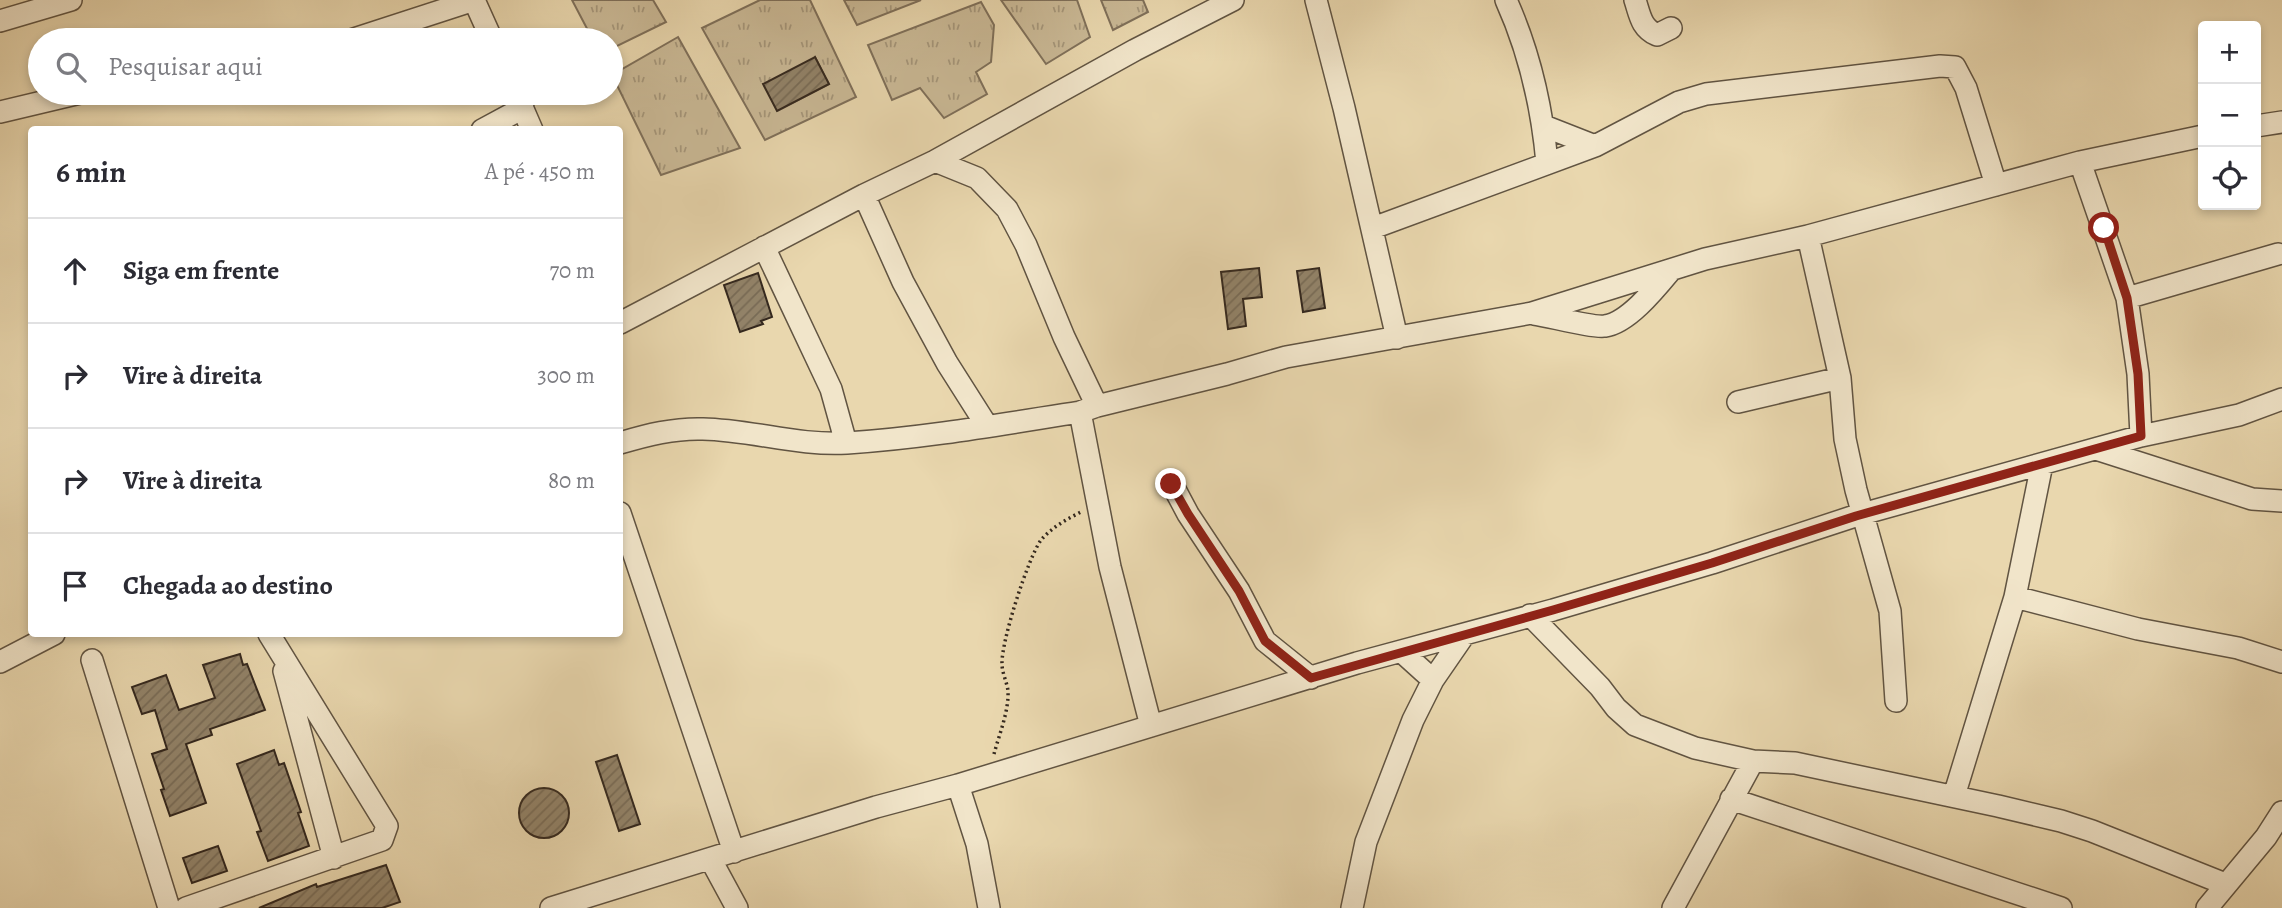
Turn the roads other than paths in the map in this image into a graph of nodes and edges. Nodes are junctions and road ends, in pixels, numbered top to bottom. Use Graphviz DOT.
graph roads {
  1 [pos="71,0"];
  2 [pos="474,0"];
  3 [pos="1233,0"];
  4 [pos="1316,0"];
  5 [pos="1506,0"];
  6 [pos="1635,0"];
  7 [pos="0,21"];
  8 [pos="388,28"];
  9 [pos="487,28"];
  10 [pos="1671,28"];
  11 [pos="29,105"];
  12 [pos="514,105"];
  13 [pos="521,105"];
  14 [pos="0,112"];
  15 [pos="2282,122"];
  16 [pos="2261,125"];
  17 [pos="487,126"];
  18 [pos="530,126"];
  19 [pos="1544,126"];
  20 [pos="2198,137"];
  21 [pos="1595,146"];
  22 [pos="935,160"];
  23 [pos="2080,162"];
  24 [pos="1548,163"];
  25 [pos="1996,185"];
  26 [pos="864,195"];
  27 [pos="1373,228"];
  28 [pos="1808,236"];
  29 [pos="764,247"];
  30 [pos="2278,254"];
  31 [pos="1672,268"];
  32 [pos="2127,298"];
  33 [pos="1532,313"];
  34 [pos="623,321"];
  35 [pos="1397,338"];
  36 [pos="1840,378"];
  37 [pos="2282,399"];
  38 [pos="1738,402"];
  39 [pos="1088,409"];
  40 [pos="987,426"];
  41 [pos="2141,436"];
  42 [pos="623,442"];
  43 [pos="846,443"];
  44 [pos="2096,449"];
  45 [pos="2042,464"];
  46 [pos="1171,484"];
  47 [pos="2282,501"];
  48 [pos="1864,515"];
  49 [pos="623,522"];
  50 [pos="2015,597"];
  51 [pos="1530,615"];
  52 [pos="1464,635"];
  53 [pos="48,637"];
  54 [pos="274,641"];
  55 [pos="1402,652"];
  56 [pos="92,660"];
  57 [pos="0,662"];
  58 [pos="2282,662"];
  59 [pos="1311,678"];
  60 [pos="1433,680"];
  61 [pos="1896,701"];
  62 [pos="1152,726"];
  63 [pos="1753,761"];
  64 [pos="958,785"];
  65 [pos="1954,796"];
  66 [pos="1731,799"];
  67 [pos="2282,812"];
  68 [pos="2274,841"];
  69 [pos="734,852"];
  70 [pos="334,858"];
  71 [pos="711,860"];
  72 [pos="2225,884"];
  73 [pos="169,908"];
  74 [pos="186,908"];
  75 [pos="551,908"];
  76 [pos="737,908"];
  77 [pos="989,908"];
  78 [pos="1352,908"];
  79 [pos="1673,908"];
  80 [pos="2061,908"];
  81 [pos="2207,908"];
  1 -- 7 [label="street"];
  2 -- 8 [label="street"];
  2 -- 9 [label="street"];
  3 -- 22 [label="street"];
  4 -- 27 [label="street"];
  5 -- 19 [label="street"];
  6 -- 10 [label="street"];
  11 -- 14 [label="street"];
  12 -- 17 [label="street"];
  13 -- 18 [label="street"];
  15 -- 16 [label="street"];
  19 -- 21 [label="street"];
  19 -- 24 [label="street"];
  20 -- 23 [label="street"];
  21 -- 24 [label="street"];
  21 -- 25 [label="street"];
  22 -- 26 [label="street"];
  22 -- 39 [label="street"];
  23 -- 25 [label="street"];
  23 -- 32 [label="street"];
  24 -- 27 [label="street"];
  25 -- 28 [label="street"];
  26 -- 29 [label="street"];
  26 -- 40 [label="street"];
  27 -- 35 [label="street"];
  28 -- 31 [label="street"];
  28 -- 36 [label="street"];
  29 -- 34 [label="street"];
  29 -- 43 [label="street"];
  30 -- 32 [label="street"];
  31 -- 33 [label="street"];
  31 -- 33 [label="street"];
  32 -- 41 [label="street"];
  33 -- 35 [label="street"];
  35 -- 39 [label="street"];
  36 -- 38 [label="street"];
  36 -- 48 [label="street"];
  37 -- 41 [label="street"];
  39 -- 40 [label="street"];
  39 -- 62 [label="street"];
  40 -- 43 [label="street"];
  41 -- 44 [label="street"];
  42 -- 43 [label="street"];
  44 -- 45 [label="street"];
  44 -- 47 [label="street"];
  45 -- 48 [label="street"];
  45 -- 50 [label="street"];
  46 -- 59 [label="street"];
  48 -- 51 [label="street"];
  48 -- 61 [label="street"];
  49 -- 69 [label="street"];
  50 -- 58 [label="street"];
  50 -- 65 [label="street"];
  51 -- 52 [label="street"];
  51 -- 63 [label="street"];
  52 -- 55 [label="street"];
  52 -- 60 [label="street"];
  53 -- 57 [label="street"];
  54 -- 70 [label="street"];
  54 -- 70 [label="street"];
  55 -- 59 [label="street"];
  55 -- 60 [label="street"];
  56 -- 73 [label="street"];
  59 -- 62 [label="street"];
  60 -- 78 [label="street"];
  62 -- 64 [label="street"];
  63 -- 65 [label="street"];
  63 -- 66 [label="street"];
  64 -- 69 [label="street"];
  64 -- 77 [label="street"];
  65 -- 72 [label="street"];
  66 -- 79 [label="street"];
  66 -- 80 [label="street"];
  67 -- 68 [label="street"];
  68 -- 72 [label="street"];
  69 -- 71 [label="street"];
  70 -- 74 [label="street"];
  71 -- 75 [label="street"];
  71 -- 76 [label="street"];
  72 -- 81 [label="street"];
}
